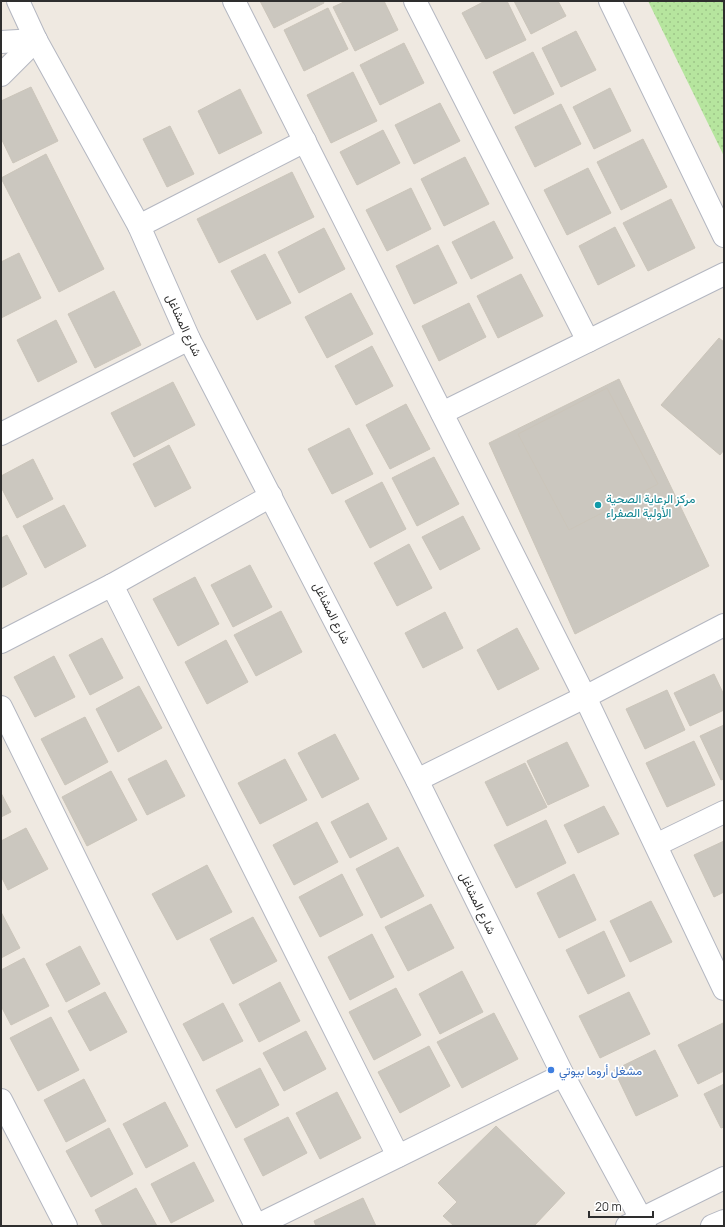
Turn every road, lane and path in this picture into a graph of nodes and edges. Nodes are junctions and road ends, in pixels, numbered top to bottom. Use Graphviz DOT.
graph roads {
  1 [pos="18,1"];
  2 [pos="234,1"];
  3 [pos="415,1"];
  4 [pos="610,1"];
  5 [pos="36,40"];
  6 [pos="1,42"];
  7 [pos="1,75"];
  8 [pos="305,141"];
  9 [pos="716,201"];
  10 [pos="139,226"];
  11 [pos="724,236"];
  12 [pos="724,274"];
  13 [pos="189,339"];
  14 [pos="588,341"];
  15 [pos="442,413"];
  16 [pos="2,430"];
  17 [pos="271,496"];
  18 [pos="112,585"];
  19 [pos="724,625"];
  20 [pos="1,642"];
  21 [pos="585,696"];
  22 [pos="1,707"];
  23 [pos="417,780"];
  24 [pos="724,812"];
  25 [pos="656,845"];
  26 [pos="724,990"];
  27 [pos="563,1075"];
  28 [pos="1,1100"];
  29 [pos="398,1156"];
  30 [pos="724,1178"];
  31 [pos="724,1221"];
  32 [pos="638,1223"];
  33 [pos="66,1226"];
  34 [pos="256,1226"];
  35 [pos="712,1226"];
  1 -- 5 [label="street, شارع المشاغل"];
  2 -- 8 [label="street"];
  3 -- 14 [label="street"];
  4 -- 9 [label="street"];
  5 -- 6 [label="street"];
  5 -- 7 [label="street"];
  5 -- 10 [label="street, شارع المشاغل"];
  8 -- 10 [label="street"];
  8 -- 15 [label="street"];
  9 -- 11 [label="street"];
  10 -- 13 [label="street, شارع المشاغل"];
  12 -- 14 [label="street"];
  13 -- 16 [label="street"];
  13 -- 17 [label="street, شارع المشاغل"];
  14 -- 15 [label="street"];
  15 -- 21 [label="street"];
  17 -- 18 [label="street"];
  17 -- 23 [label="street, شارع المشاغل"];
  18 -- 20 [label="street"];
  18 -- 29 [label="street"];
  19 -- 21 [label="street"];
  21 -- 23 [label="street"];
  21 -- 25 [label="street"];
  22 -- 34 [label="street"];
  23 -- 27 [label="street, شارع المشاغل"];
  24 -- 25 [label="street"];
  25 -- 26 [label="street"];
  27 -- 29 [label="street"];
  27 -- 32 [label="street, شارع المشاغل"];
  28 -- 33 [label="street"];
  29 -- 34 [label="street"];
  30 -- 32 [label="street"];
  31 -- 35 [label="street"];
}
